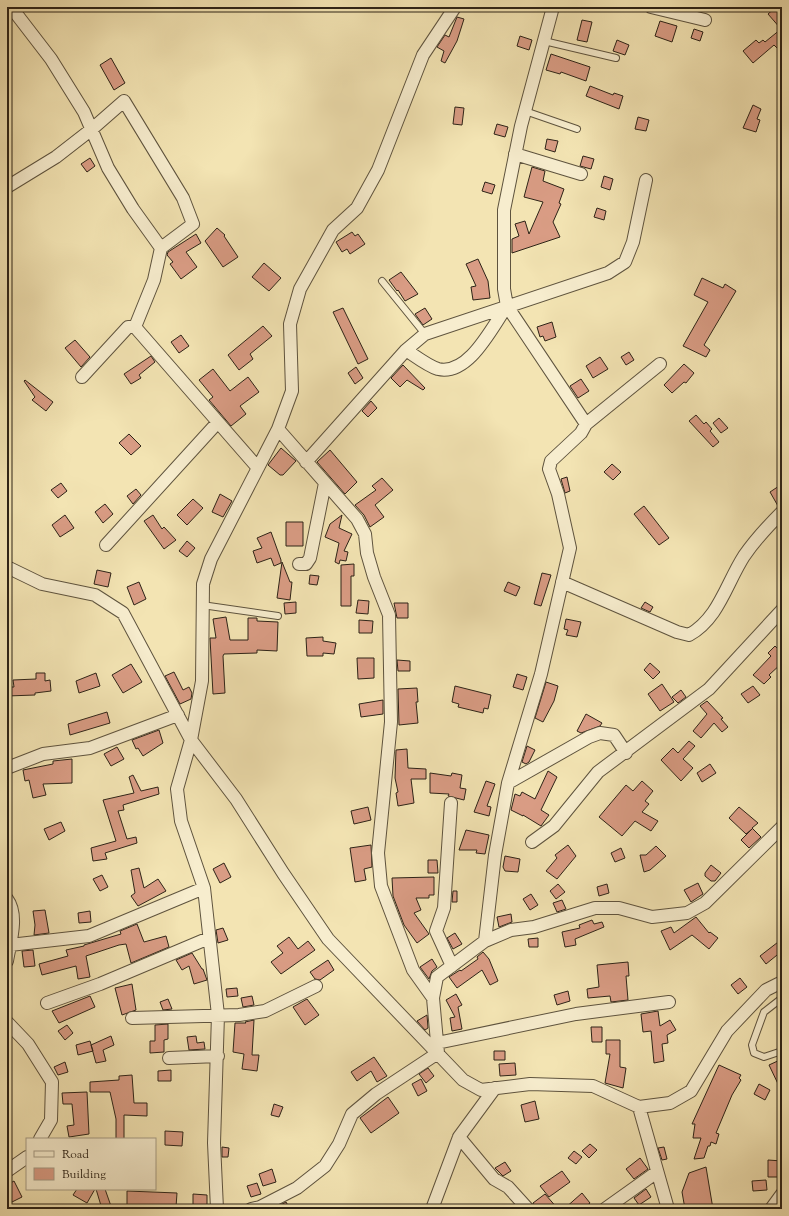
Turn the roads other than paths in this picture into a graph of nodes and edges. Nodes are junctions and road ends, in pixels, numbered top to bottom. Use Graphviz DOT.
graph roads {
  1 [pos="11,7"];
  2 [pos="454,7"];
  3 [pos="553,7"];
  4 [pos="651,7"];
  5 [pos="705,20"];
  6 [pos="544,40"];
  7 [pos="616,58"];
  8 [pos="525,111"];
  9 [pos="92,129"];
  10 [pos="577,129"];
  11 [pos="515,154"];
  12 [pos="582,174"];
  13 [pos="646,180"];
  14 [pos="7,187"];
  15 [pos="161,248"];
  16 [pos="382,281"];
  17 [pos="507,306"];
  18 [pos="135,327"];
  19 [pos="425,334"];
  20 [pos="406,350"];
  21 [pos="660,364"];
  22 [pos="82,377"];
  23 [pos="218,422"];
  24 [pos="586,424"];
  25 [pos="278,429"];
  26 [pos="306,462"];
  27 [pos="258,468"];
  28 [pos="325,483"];
  29 [pos="782,512"];
  30 [pos="106,545"];
  31 [pos="299,564"];
  32 [pos="7,567"];
  33 [pos="562,582"];
  34 [pos="202,605"];
  35 [pos="782,610"];
  36 [pos="278,616"];
  37 [pos="178,715"];
  38 [pos="191,740"];
  39 [pos="626,753"];
  40 [pos="7,768"];
  41 [pos="508,783"];
  42 [pos="451,803"];
  43 [pos="781,832"];
  44 [pos="532,842"];
  45 [pos="204,888"];
  46 [pos="7,899"];
  47 [pos="209,938"];
  48 [pos="486,941"];
  49 [pos="10,946"];
  50 [pos="7,961"];
  51 [pos="452,966"];
  52 [pos="782,982"];
  53 [pos="316,986"];
  54 [pos="433,998"];
  55 [pos="782,998"];
  56 [pos="669,1002"];
  57 [pos="47,1003"];
  58 [pos="218,1015"];
  59 [pos="132,1018"];
  60 [pos="7,1022"];
  61 [pos="437,1048"];
  62 [pos="782,1051"];
  63 [pos="218,1056"];
  64 [pos="169,1058"];
  65 [pos="494,1088"];
  66 [pos="639,1107"];
  67 [pos="459,1137"];
  68 [pos="41,1138"];
  69 [pos="26,1158"];
  70 [pos="7,1172"];
  71 [pos="657,1172"];
  72 [pos="782,1194"];
  73 [pos="217,1209"];
  74 [pos="252,1209"];
  75 [pos="432,1209"];
  76 [pos="528,1209"];
  77 [pos="605,1209"];
  78 [pos="668,1209"];
  79 [pos="771,1209"];
  1 -- 9 [label="street"];
  2 -- 25 [label="street"];
  3 -- 6 [label="street"];
  4 -- 5 [label="street"];
  6 -- 7 [label="lane"];
  6 -- 8 [label="street"];
  8 -- 10 [label="lane"];
  8 -- 11 [label="street"];
  9 -- 14 [label="street"];
  9 -- 15 [label="street"];
  9 -- 15 [label="street"];
  11 -- 12 [label="street"];
  11 -- 17 [label="street"];
  13 -- 17 [label="street"];
  15 -- 18 [label="street"];
  16 -- 19 [label="lane"];
  17 -- 19 [label="street"];
  17 -- 20 [label="street"];
  17 -- 24 [label="street"];
  18 -- 22 [label="street"];
  18 -- 23 [label="street"];
  19 -- 20 [label="street"];
  20 -- 26 [label="street"];
  21 -- 24 [label="street"];
  23 -- 27 [label="street"];
  23 -- 30 [label="street"];
  24 -- 33 [label="street"];
  25 -- 26 [label="street"];
  25 -- 27 [label="street"];
  26 -- 28 [label="street"];
  27 -- 34 [label="street"];
  28 -- 31 [label="street"];
  28 -- 54 [label="street"];
  29 -- 33 [label="street"];
  32 -- 37 [label="street"];
  33 -- 41 [label="street"];
  34 -- 36 [label="lane"];
  34 -- 38 [label="street"];
  35 -- 39 [label="street"];
  37 -- 38 [label="street"];
  37 -- 40 [label="street"];
  38 -- 45 [label="street"];
  38 -- 61 [label="street"];
  39 -- 41 [label="street"];
  39 -- 44 [label="street"];
  41 -- 48 [label="street"];
  42 -- 51 [label="street"];
  43 -- 48 [label="street"];
  45 -- 47 [label="street"];
  45 -- 49 [label="street"];
  46 -- 49 [label="street"];
  47 -- 57 [label="street"];
  47 -- 58 [label="street"];
  48 -- 51 [label="street"];
  49 -- 50 [label="street"];
  51 -- 54 [label="street"];
  52 -- 66 [label="street"];
  53 -- 58 [label="street"];
  54 -- 61 [label="street"];
  55 -- 62 [label="lane"];
  56 -- 61 [label="street"];
  58 -- 59 [label="street"];
  58 -- 63 [label="street"];
  60 -- 68 [label="street"];
  61 -- 65 [label="street"];
  61 -- 74 [label="street"];
  63 -- 64 [label="street"];
  63 -- 73 [label="street"];
  65 -- 66 [label="street"];
  65 -- 67 [label="street"];
  66 -- 71 [label="street"];
  67 -- 75 [label="street"];
  67 -- 76 [label="street"];
  69 -- 70 [label="street"];
  71 -- 77 [label="street"];
  71 -- 78 [label="street"];
  72 -- 79 [label="street"];
}
